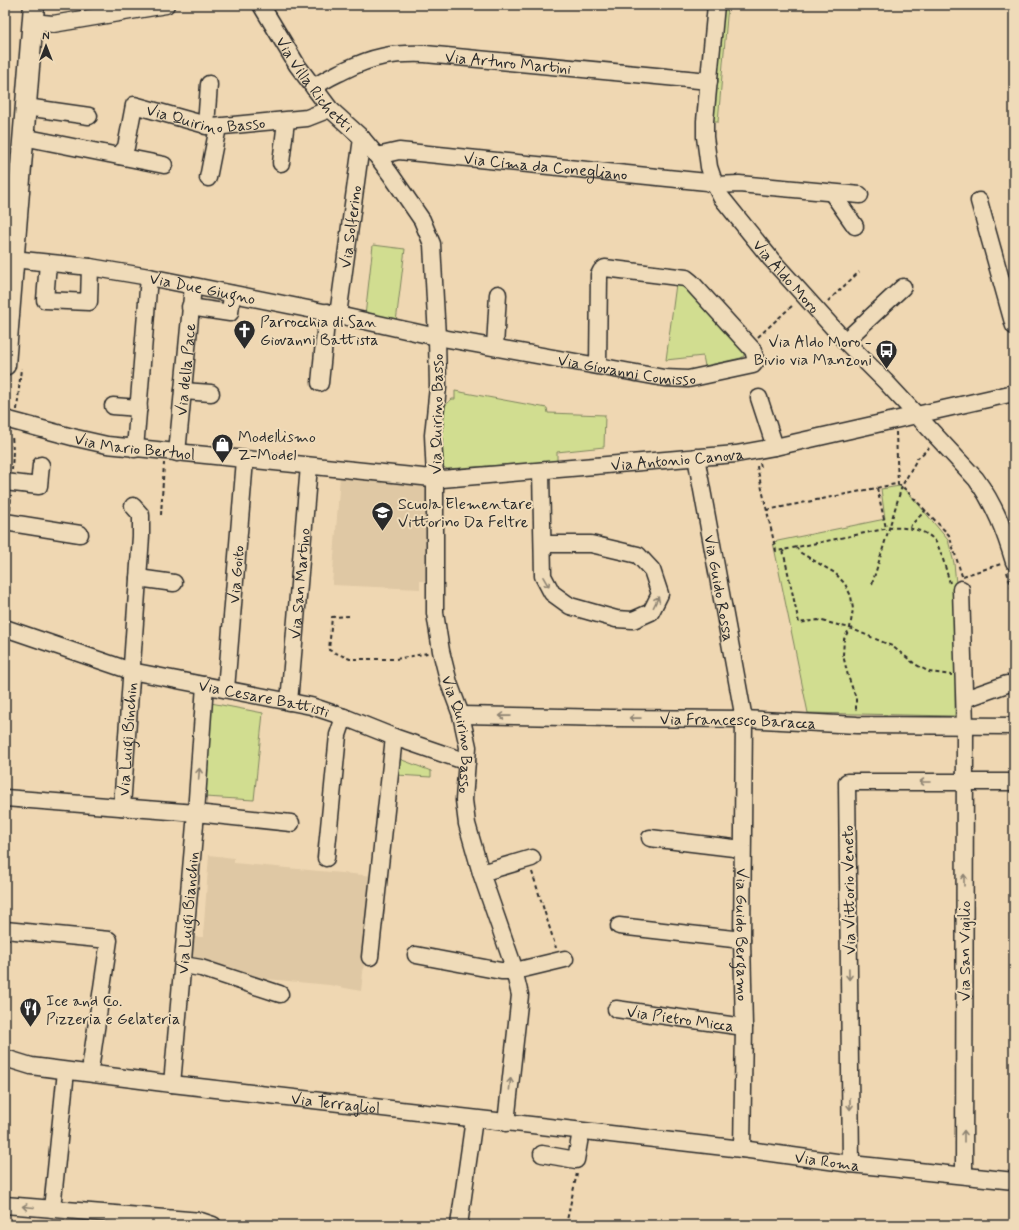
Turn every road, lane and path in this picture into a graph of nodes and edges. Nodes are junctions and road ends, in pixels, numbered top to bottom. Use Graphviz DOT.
graph roads {
  1 [pos="166,5"];
  2 [pos="261,5"];
  3 [pos="716,5"];
  4 [pos="33,14"];
  5 [pos="709,81"];
  6 [pos="209,84"];
  7 [pos="314,88"];
  8 [pos="26,107"];
  9 [pos="330,108"];
  10 [pos="89,116"];
  11 [pos="286,120"];
  12 [pos="212,126"];
  13 [pos="23,137"];
  14 [pos="362,138"];
  15 [pos="119,156"];
  16 [pos="377,156"];
  17 [pos="281,164"];
  18 [pos="164,165"];
  19 [pos="208,178"];
  20 [pos="715,185"];
  21 [pos="832,193"];
  22 [pos="860,195"];
  23 [pos="979,202"];
  24 [pos="855,226"];
  25 [pos="13,259"];
  26 [pos="48,263"];
  27 [pos="90,267"];
  28 [pos="859,272"];
  29 [pos="149,277"];
  30 [pos="192,286"];
  31 [pos="903,287"];
  32 [pos="232,294"];
  33 [pos="498,294"];
  34 [pos="1010,294"];
  35 [pos="796,302"];
  36 [pos="7,304"];
  37 [pos="824,305"];
  38 [pos="190,307"];
  39 [pos="332,313"];
  40 [pos="1014,326"];
  41 [pos="437,337"];
  42 [pos="845,341"];
  43 [pos="748,345"];
  44 [pos="495,347"];
  45 [pos="5,365"];
  46 [pos="598,366"];
  47 [pos="320,383"];
  48 [pos="183,391"];
  49 [pos="211,393"];
  50 [pos="1014,393"];
  51 [pos="759,398"];
  52 [pos="113,406"];
  53 [pos="139,408"];
  54 [pos="916,415"];
  55 [pos="5,419"];
  56 [pos="896,429"];
  57 [pos="939,439"];
  58 [pos="775,447"];
  59 [pos="135,449"];
  60 [pos="757,450"];
  61 [pos="170,452"];
  62 [pos="696,457"];
  63 [pos="245,460"];
  64 [pos="41,465"];
  65 [pos="309,466"];
  66 [pos="541,471"];
  67 [pos="435,478"];
  68 [pos="5,482"];
  69 [pos="898,485"];
  70 [pos="902,486"];
  71 [pos="877,488"];
  72 [pos="133,506"];
  73 [pos="767,510"];
  74 [pos="926,510"];
  75 [pos="161,515"];
  76 [pos="5,522"];
  77 [pos="888,528"];
  78 [pos="910,528"];
  79 [pos="80,534"];
  80 [pos="543,544"];
  81 [pos="796,547"];
  82 [pos="783,550"];
  83 [pos="1008,564"];
  84 [pos="138,578"];
  85 [pos="948,578"];
  86 [pos="957,582"];
  87 [pos="174,583"];
  88 [pos="872,584"];
  89 [pos="1014,596"];
  90 [pos="349,616"];
  91 [pos="5,628"];
  92 [pos="850,628"];
  93 [pos="442,651"];
  94 [pos="131,670"];
  95 [pos="964,675"];
  96 [pos="1007,684"];
  97 [pos="205,685"];
  98 [pos="226,689"];
  99 [pos="964,699"];
  100 [pos="289,702"];
  101 [pos="461,715"];
  102 [pos="344,717"];
  103 [pos="744,719"];
  104 [pos="857,725"];
  105 [pos="965,726"];
  106 [pos="1014,726"];
  107 [pos="394,737"];
  108 [pos="467,762"];
  109 [pos="964,782"];
  110 [pos="1014,782"];
  111 [pos="5,798"];
  112 [pos="122,807"];
  113 [pos="196,813"];
  114 [pos="291,823"];
  115 [pos="650,838"];
  116 [pos="742,849"];
  117 [pos="326,858"];
  118 [pos="530,859"];
  119 [pos="481,873"];
  120 [pos="619,926"];
  121 [pos="5,930"];
  122 [pos="742,940"];
  123 [pos="416,954"];
  124 [pos="370,957"];
  125 [pos="562,960"];
  126 [pos="183,965"];
  127 [pos="515,972"];
  128 [pos="280,994"];
  129 [pos="616,1009"];
  130 [pos="744,1027"];
  131 [pos="5,1058"];
  132 [pos="91,1063"];
  133 [pos="5,1066"];
  134 [pos="31,1066"];
  135 [pos="66,1071"];
  136 [pos="172,1084"];
  137 [pos="474,1119"];
  138 [pos="506,1123"];
  139 [pos="581,1131"];
  140 [pos="641,1138"];
  141 [pos="742,1149"];
  142 [pos="542,1154"];
  143 [pos="576,1160"];
  144 [pos="851,1164"];
  145 [pos="964,1176"];
  146 [pos="1014,1181"];
  147 [pos="5,1205"];
  148 [pos="52,1209"];
  149 [pos="111,1219"];
  150 [pos="213,1225"];
  151 [pos="459,1225"];
  152 [pos="566,1225"];
  1 -- 4 [label="street"];
  2 -- 7 [label="street, Via Villa Richetti"];
  3 -- 5 [label="street, Via Aldo Moro"];
  4 -- 8 [label="main road"];
  5 -- 7 [label="street, Via Arturo Martini"];
  5 -- 20 [label="street, Via Aldo Moro"];
  6 -- 12 [label="street"];
  7 -- 9 [label="street, Via Villa Richetti"];
  8 -- 10 [label="street"];
  8 -- 13 [label="main road"];
  9 -- 11 [label="street, Via Quirino Basso"];
  9 -- 14 [label="street, Via Villa Richetti"];
  11 -- 12 [label="street, Via Quirino Basso"];
  11 -- 17 [label="street"];
  12 -- 15 [label="street, Via Quirino Basso"];
  12 -- 19 [label="street"];
  13 -- 15 [label="street"];
  13 -- 25 [label="main road"];
  14 -- 16 [label="street, Via Villa Richetti"];
  14 -- 39 [label="street, Via Solferino"];
  15 -- 18 [label="street"];
  16 -- 20 [label="street, Via Cima da Conegliano"];
  16 -- 41 [label="street, Via Quirino Basso"];
  20 -- 21 [label="street, Via Cima da Conegliano"];
  20 -- 42 [label="street, Via Aldo Moro"];
  21 -- 22 [label="street, Via Cima da Conegliano"];
  21 -- 24 [label="street"];
  23 -- 34 [label="street"];
  25 -- 26 [label="street, Via Due Giugno"];
  25 -- 36 [label="main road"];
  26 -- 27 [label="street, Via Due Giugno"];
  26 -- 27 [label="street"];
  27 -- 29 [label="street, Via Due Giugno"];
  28 -- 37 [label="path"];
  29 -- 30 [label="street, Via Due Giugno"];
  29 -- 53 [label="street"];
  30 -- 32 [label="street, Via Due Giugno"];
  30 -- 38 [label="street, Via della Pace"];
  31 -- 42 [label="street"];
  32 -- 38 [label="street"];
  32 -- 39 [label="street, Via Due Giugno"];
  33 -- 44 [label="street"];
  34 -- 40 [label="street"];
  35 -- 43 [label="path"];
  36 -- 45 [label="main road"];
  38 -- 48 [label="street, Via della Pace"];
  39 -- 41 [label="street, Via Due Giugno"];
  39 -- 47 [label="street, Via Solferino"];
  41 -- 44 [label="street, Via Giovanni Comisso"];
  41 -- 67 [label="street, Via Quirino Basso"];
  42 -- 54 [label="street, Via Aldo Moro"];
  43 -- 46 [label="street, Via Giovanni Comisso"];
  43 -- 46 [label="street"];
  44 -- 46 [label="street, Via Giovanni Comisso"];
  48 -- 49 [label="street"];
  48 -- 61 [label="street, Via della Pace"];
  50 -- 54 [label="street, Via Antonio Canova"];
  51 -- 58 [label="street"];
  52 -- 53 [label="street"];
  53 -- 59 [label="street"];
  54 -- 57 [label="street, Via Aldo Moro"];
  54 -- 58 [label="street, Via Antonio Canova"];
  55 -- 59 [label="street, Via Mario Bertuol"];
  56 -- 69 [label="path"];
  57 -- 70 [label="path"];
  57 -- 83 [label="street, Via Aldo Moro"];
  58 -- 60 [label="street, Via Antonio Canova"];
  59 -- 61 [label="street, Via Mario Bertuol"];
  60 -- 62 [label="street, Via Antonio Canova"];
  60 -- 73 [label="path"];
  61 -- 63 [label="street, Via Mario Bertuol"];
  61 -- 75 [label="path"];
  62 -- 66 [label="street, Via Antonio Canova"];
  62 -- 103 [label="street, Via Guido Rossa"];
  63 -- 65 [label="street, Via Mario Bertuol"];
  63 -- 98 [label="street, Via Goito"];
  64 -- 68 [label="street"];
  65 -- 67 [label="street, Via Mario Bertuol"];
  65 -- 100 [label="street, Via San Martino"];
  66 -- 67 [label="street, Via Antonio Canova"];
  66 -- 80 [label="street"];
  67 -- 93 [label="street, Via Quirino Basso"];
  69 -- 70 [label="path"];
  69 -- 71 [label="path"];
  70 -- 74 [label="path"];
  70 -- 77 [label="path"];
  71 -- 73 [label="path"];
  71 -- 77 [label="path"];
  72 -- 84 [label="street"];
  73 -- 82 [label="path"];
  74 -- 78 [label="path"];
  74 -- 86 [label="path"];
  76 -- 79 [label="street"];
  77 -- 78 [label="path"];
  77 -- 81 [label="path"];
  77 -- 88 [label="path"];
  78 -- 85 [label="path"];
  80 -- 80 [label="street, one-way"];
  81 -- 82 [label="path"];
  81 -- 92 [label="path"];
  82 -- 92 [label="path"];
  83 -- 86 [label="path"];
  83 -- 89 [label="path"];
  84 -- 87 [label="street"];
  84 -- 94 [label="street"];
  85 -- 86 [label="path"];
  85 -- 86 [label="path"];
  86 -- 95 [label="street, Via San Vigilio"];
  90 -- 93 [label="path"];
  91 -- 94 [label="street, Via Cesare Battisti"];
  92 -- 95 [label="path"];
  92 -- 104 [label="path"];
  93 -- 101 [label="street, Via Quirino Basso"];
  94 -- 97 [label="street, Via Cesare Battisti"];
  94 -- 112 [label="street, Via Luigi Binchin"];
  95 -- 99 [label="street, Via San Vigilio"];
  96 -- 99 [label="street"];
  97 -- 98 [label="street, Via Cesare Battisti"];
  113 -- 97 [label="street, Via Luigi Bianchin, one-way"];
  98 -- 100 [label="street, Via Cesare Battisti"];
  99 -- 105 [label="street, Via San Vigilio"];
  100 -- 102 [label="street, Via Cesare Battisti"];
  103 -- 101 [label="street, Via Francesco Baracca, one-way"];
  101 -- 108 [label="street, Via Quirino Basso"];
  102 -- 107 [label="street, Via Cesare Battisti"];
  102 -- 117 [label="street"];
  103 -- 104 [label="street, Via Francesco Baracca"];
  103 -- 116 [label="street, Via Guido Bergamo"];
  104 -- 105 [label="street, Via Francesco Baracca"];
  105 -- 106 [label="street, Via Francesco Baracca"];
  105 -- 109 [label="street, Via San Vigilio"];
  107 -- 108 [label="street, Via Cesare Battisti"];
  107 -- 124 [label="street"];
  108 -- 119 [label="street, Via Quirino Basso"];
  109 -- 110 [label="street, Via Vittorio Veneto"];
  109 -- 144 [label="street, Via Vittorio Veneto, one-way"];
  145 -- 109 [label="street, Via San Vigilio, one-way"];
  111 -- 112 [label="street"];
  112 -- 113 [label="street"];
  113 -- 114 [label="street"];
  113 -- 126 [label="street, Via Luigi Bianchin"];
  115 -- 116 [label="street"];
  116 -- 122 [label="street, Via Guido Bergamo"];
  118 -- 119 [label="street"];
  118 -- 125 [label="path"];
  119 -- 127 [label="street, Via Quirino Basso"];
  120 -- 122 [label="street"];
  121 -- 132 [label="street"];
  122 -- 130 [label="street, Via Guido Bergamo"];
  123 -- 127 [label="street"];
  125 -- 127 [label="street"];
  126 -- 128 [label="street"];
  126 -- 136 [label="street, Via Luigi Bianchin"];
  138 -- 127 [label="street, Via Quirino Basso, one-way"];
  129 -- 130 [label="street, Via Pietro Micca"];
  130 -- 141 [label="street, Via Guido Bergamo"];
  131 -- 134 [label="street, Via Terragliol"];
  133 -- 134 [label="street, Via Terragliol"];
  134 -- 135 [label="street, Via Terragliol"];
  135 -- 136 [label="street, Via Terragliol"];
  135 -- 148 [label="street"];
  136 -- 137 [label="street, Via Terragliol"];
  137 -- 138 [label="street, Via Terragliol"];
  137 -- 151 [label="street"];
  138 -- 139 [label="street, Via Terragliol"];
  139 -- 140 [label="street, Via Terragliol"];
  139 -- 143 [label="street"];
  140 -- 141 [label="street, Via Roma"];
  141 -- 144 [label="street, Via Roma"];
  142 -- 143 [label="street"];
  143 -- 152 [label="path"];
  144 -- 145 [label="street, Via Roma"];
  145 -- 146 [label="street, Via Roma"];
  148 -- 147 [label="street, one-way"];
  148 -- 149 [label="street"];
  149 -- 150 [label="street"];
}
